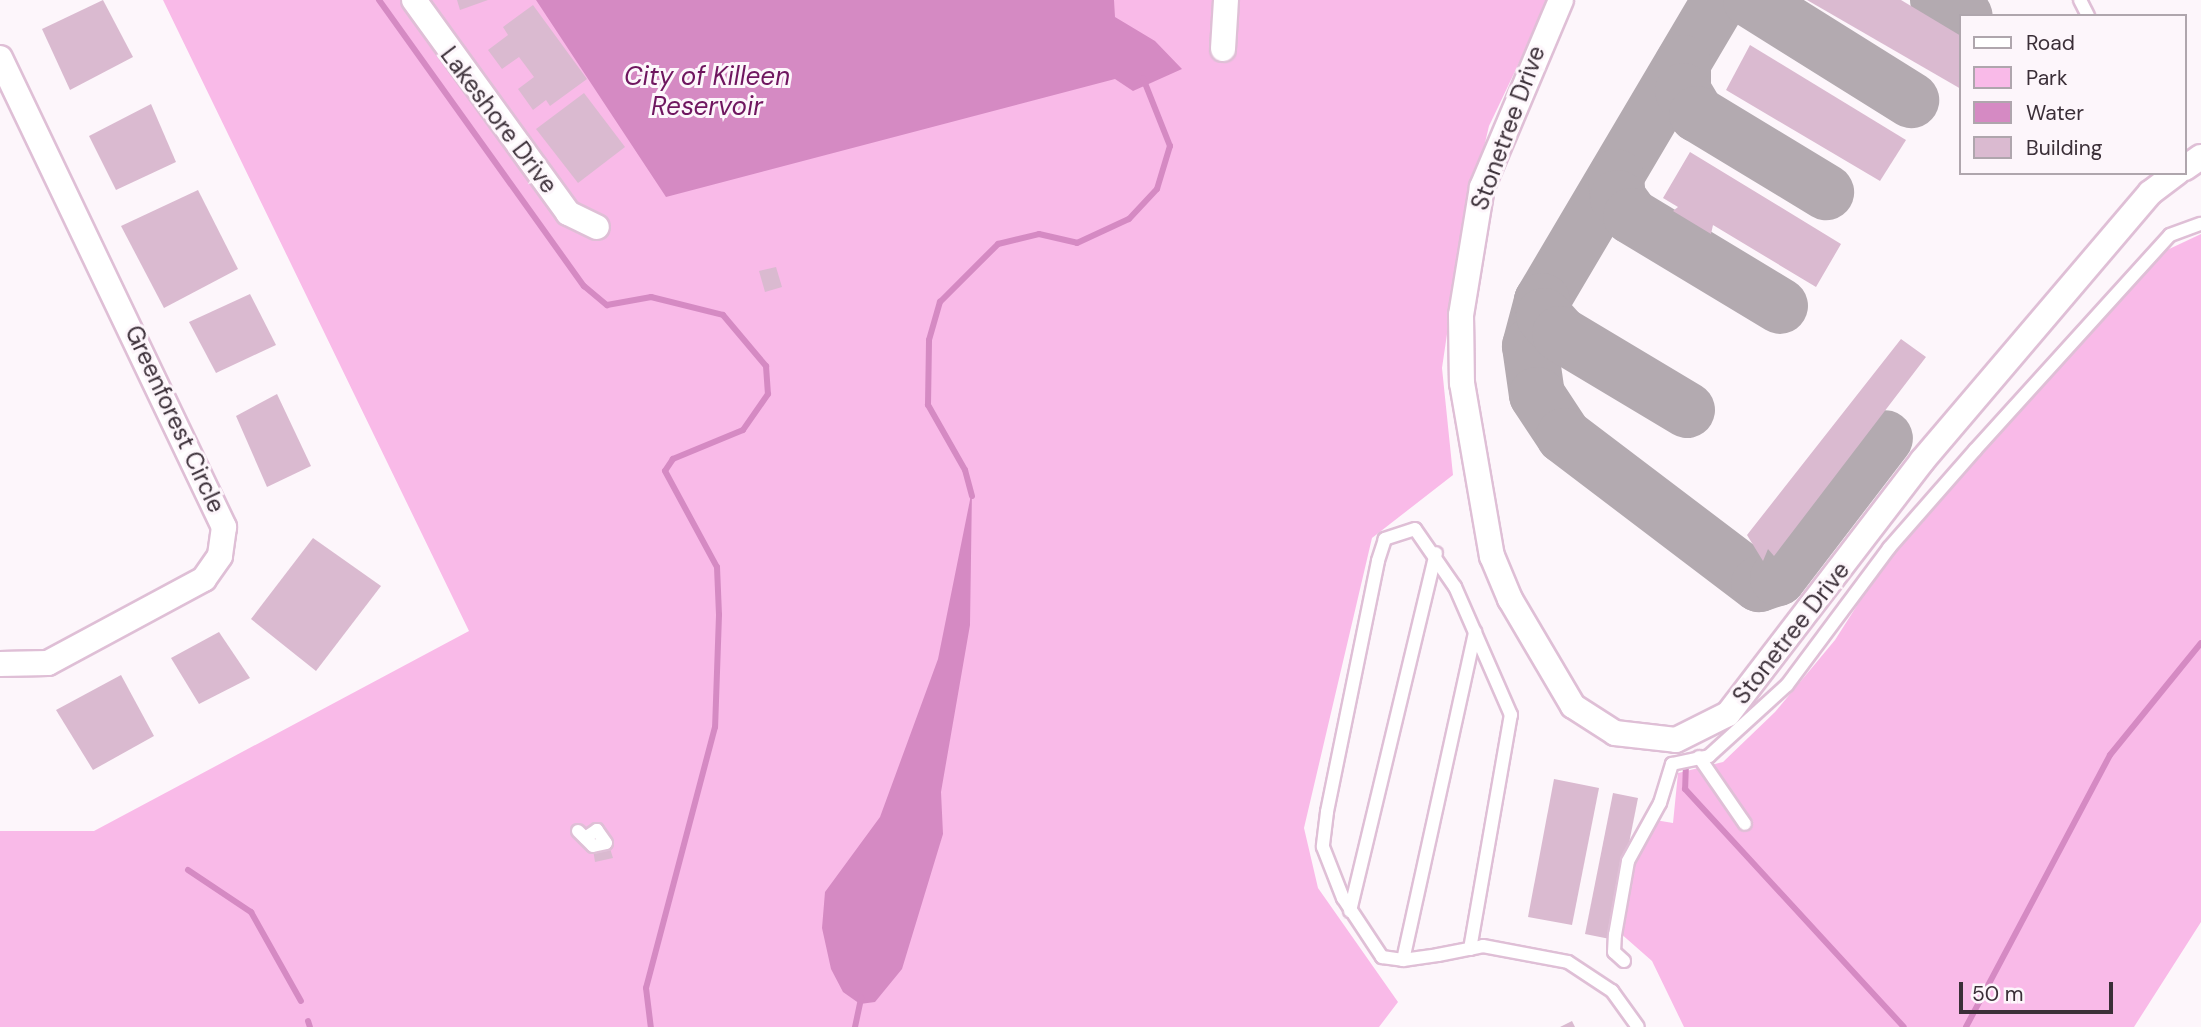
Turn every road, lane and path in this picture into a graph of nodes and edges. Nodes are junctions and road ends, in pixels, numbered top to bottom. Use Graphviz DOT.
graph roads {
  1 [pos="414,0"];
  2 [pos="1226,0"];
  3 [pos="1561,0"];
  4 [pos="1223,49"];
  5 [pos="0,58"];
  6 [pos="2173,175"];
  7 [pos="2201,224"];
  8 [pos="597,227"];
  9 [pos="1436,553"];
  10 [pos="1475,631"];
  11 [pos="0,664"];
  12 [pos="1699,757"];
  13 [pos="1745,824"];
  14 [pos="1350,911"];
  15 [pos="1470,948"];
  16 [pos="1403,960"];
  17 [pos="1623,961"];
  18 [pos="1638,1027"];
  1 -- 8 [label="street, Lakeshore Drive"];
  2 -- 4 [label="street"];
  3 -- 6 [label="street, Stonetree Drive"];
  5 -- 11 [label="street, Greenforest Circle"];
  7 -- 12 [label="lane"];
  9 -- 10 [label="lane"];
  9 -- 14 [label="lane"];
  9 -- 14 [label="lane"];
  10 -- 15 [label="lane"];
  10 -- 16 [label="lane"];
  12 -- 13 [label="lane"];
  12 -- 17 [label="lane"];
  14 -- 16 [label="lane"];
  15 -- 16 [label="lane"];
  15 -- 18 [label="lane"];
}
